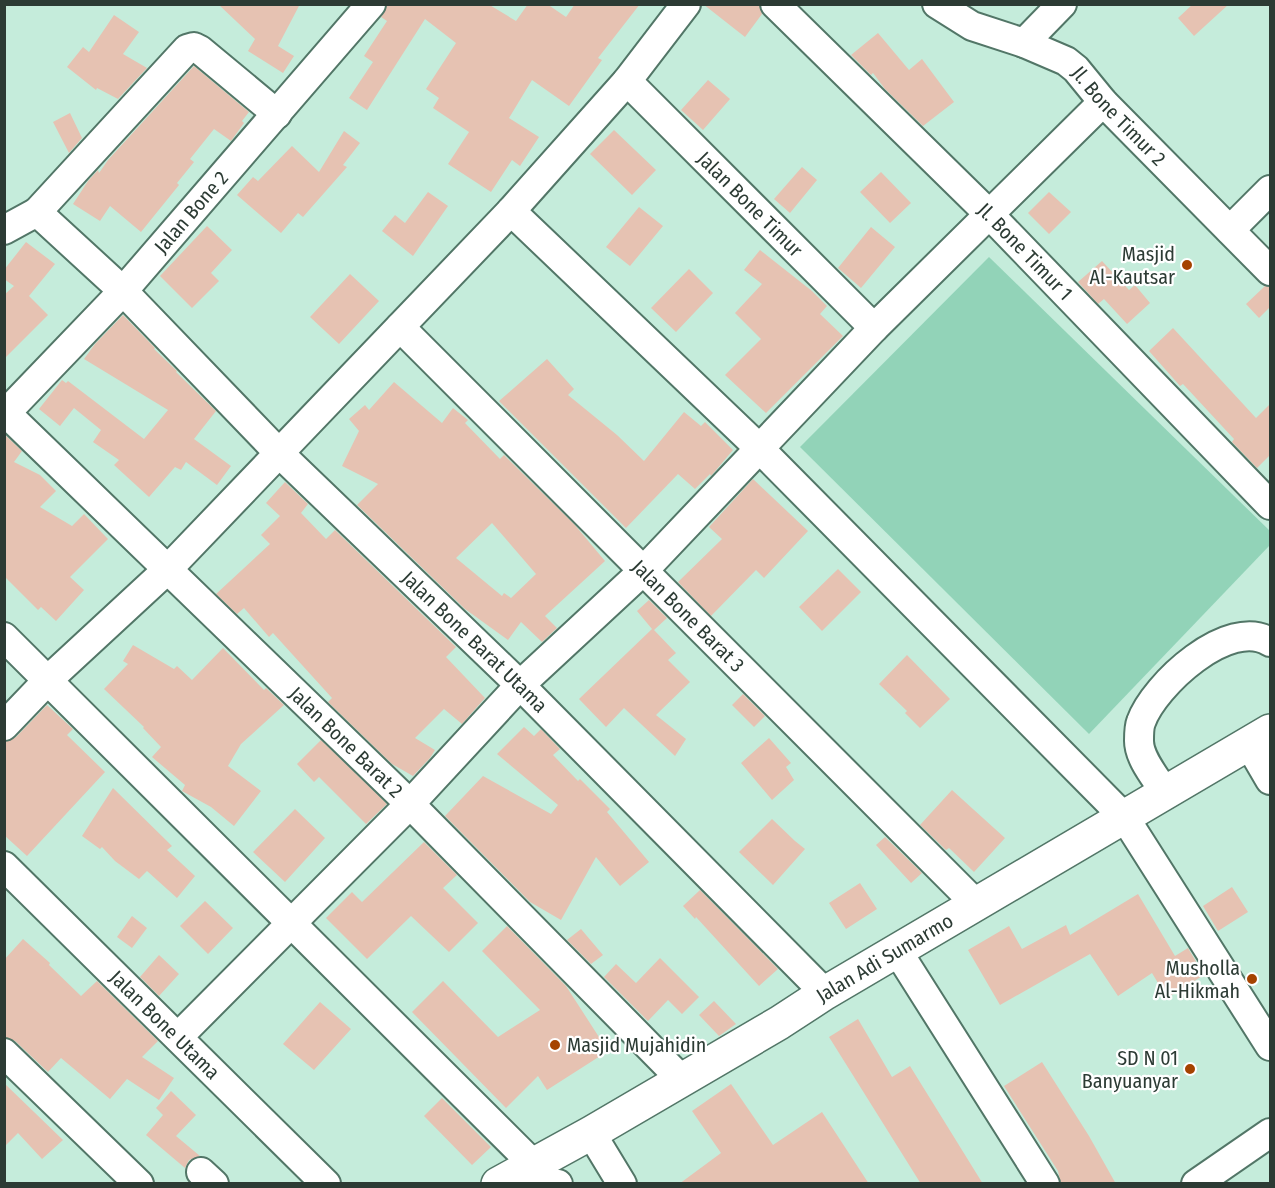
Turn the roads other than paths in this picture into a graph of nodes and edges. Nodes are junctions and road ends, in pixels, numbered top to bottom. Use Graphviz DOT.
graph roads {
  1 [pos="371,4"];
  2 [pos="686,4"];
  3 [pos="775,4"];
  4 [pos="937,4"];
  5 [pos="1062,4"];
  6 [pos="1024,43"];
  7 [pos="627,81"];
  8 [pos="1103,102"];
  9 [pos="277,114"];
  10 [pos="1270,189"];
  11 [pos="511,211"];
  12 [pos="38,212"];
  13 [pos="988,213"];
  14 [pos="4,230"];
  15 [pos="1230,230"];
  16 [pos="1270,271"];
  17 [pos="123,291"];
  18 [pos="400,327"];
  19 [pos="874,328"];
  20 [pos="5,413"];
  21 [pos="759,448"];
  22 [pos="278,452"];
  23 [pos="1270,505"];
  24 [pos="168,569"];
  25 [pos="644,570"];
  26 [pos="4,637"];
  27 [pos="1270,642"];
  28 [pos="49,679"];
  29 [pos="520,685"];
  30 [pos="4,726"];
  31 [pos="1260,738"];
  32 [pos="1270,780"];
  33 [pos="1166,794"];
  34 [pos="410,804"];
  35 [pos="1125,818"];
  36 [pos="4,866"];
  37 [pos="977,904"];
  38 [pos="293,924"];
  39 [pos="898,952"];
  40 [pos="825,993"];
  41 [pos="178,1037"];
  42 [pos="1270,1046"];
  43 [pos="4,1053"];
  44 [pos="681,1079"];
  45 [pos="591,1132"];
  46 [pos="1270,1133"];
  47 [pos="536,1177"];
  48 [pos="1206,1181"];
  49 [pos="139,1184"];
  50 [pos="326,1184"];
  51 [pos="498,1184"];
  52 [pos="622,1184"];
  53 [pos="1045,1184"];
  1 -- 9 [label="street, Jalan Bone 2"];
  2 -- 7 [label="street"];
  3 -- 13 [label="street, Jl. Bone Timur 1"];
  4 -- 6 [label="street, Jl. Bone Timur 2"];
  5 -- 6 [label="street"];
  6 -- 8 [label="street, Jl. Bone Timur 2"];
  7 -- 11 [label="street"];
  7 -- 19 [label="street, Jalan Bone Timur"];
  8 -- 13 [label="street"];
  8 -- 15 [label="street, Jl. Bone Timur 2"];
  9 -- 12 [label="street"];
  9 -- 17 [label="street, Jalan Bone 2"];
  10 -- 15 [label="street"];
  11 -- 18 [label="street"];
  11 -- 21 [label="street"];
  12 -- 14 [label="street"];
  12 -- 17 [label="street, Jalan Bone Barat Utama"];
  13 -- 19 [label="street"];
  13 -- 23 [label="street, Jl. Bone Timur 1"];
  15 -- 16 [label="street, Jl. Bone Timur 2"];
  17 -- 20 [label="street, Jalan Bone 2"];
  17 -- 22 [label="street, Jalan Bone Barat Utama"];
  18 -- 22 [label="street"];
  18 -- 25 [label="street, Jalan Bone Barat 3"];
  19 -- 21 [label="street"];
  20 -- 24 [label="street, Jalan Bone Barat 2"];
  21 -- 25 [label="street"];
  21 -- 35 [label="street"];
  22 -- 24 [label="street"];
  22 -- 29 [label="street, Jalan Bone Barat Utama"];
  24 -- 28 [label="street"];
  24 -- 34 [label="street, Jalan Bone Barat 2"];
  25 -- 29 [label="street"];
  25 -- 37 [label="street, Jalan Bone Barat 3"];
  26 -- 28 [label="street"];
  27 -- 33 [label="street"];
  28 -- 30 [label="street"];
  28 -- 38 [label="street"];
  29 -- 34 [label="street"];
  29 -- 40 [label="street, Jalan Bone Barat Utama"];
  31 -- 32 [label="street"];
  31 -- 33 [label="main road, Jalan Adi Sumarmo"];
  33 -- 35 [label="main road, Jalan Adi Sumarmo"];
  34 -- 38 [label="street"];
  34 -- 44 [label="street, Jalan Bone Barat 2"];
  35 -- 37 [label="main road, Jalan Adi Sumarmo"];
  35 -- 42 [label="street"];
  36 -- 41 [label="street, Jalan Bone Utama"];
  37 -- 39 [label="main road, Jalan Adi Sumarmo"];
  38 -- 41 [label="street"];
  38 -- 47 [label="street"];
  39 -- 40 [label="main road, Jalan Adi Sumarmo"];
  39 -- 53 [label="street"];
  40 -- 44 [label="main road, Jalan Adi Sumarmo"];
  41 -- 50 [label="street, Jalan Bone Utama"];
  43 -- 49 [label="street"];
  44 -- 45 [label="main road, Jalan Adi Sumarmo"];
  45 -- 47 [label="main road, Jalan Adi Sumarmo"];
  45 -- 52 [label="street"];
  46 -- 48 [label="street"];
  47 -- 51 [label="main road, Jalan Adi Sumarmo"];
}
